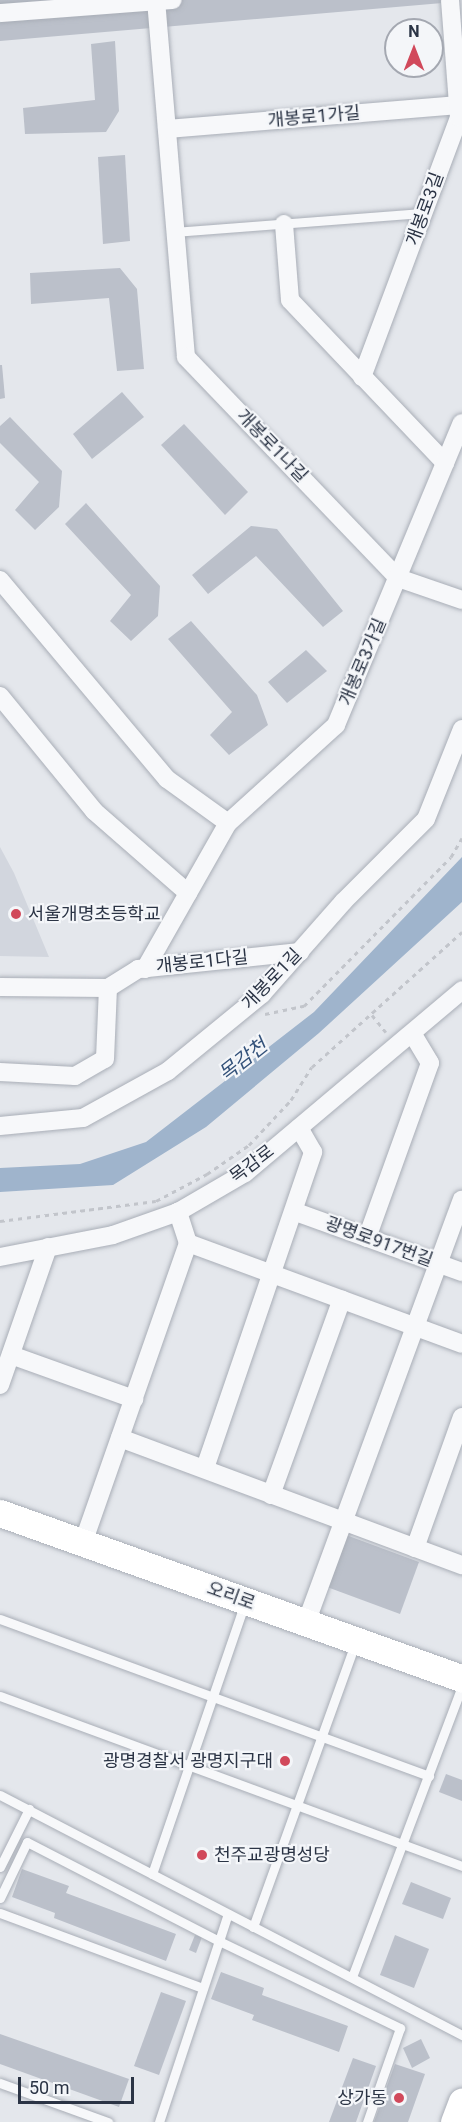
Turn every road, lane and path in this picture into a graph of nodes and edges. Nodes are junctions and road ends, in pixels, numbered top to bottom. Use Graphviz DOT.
graph roads {
  1 [pos="162,0"];
  2 [pos="450,0"];
  3 [pos="0,14"];
  4 [pos="460,106"];
  5 [pos="167,129"];
  6 [pos="424,213"];
  7 [pos="284,224"];
  8 [pos="175,232"];
  9 [pos="362,377"];
  10 [pos="462,423"];
  11 [pos="445,463"];
  12 [pos="398,578"];
  13 [pos="0,580"];
  14 [pos="462,600"];
  15 [pos="0,696"];
  16 [pos="462,729"];
  17 [pos="228,823"];
  18 [pos="188,893"];
  19 [pos="462,932"];
  20 [pos="300,951"];
  21 [pos="146,969"];
  22 [pos="0,987"];
  23 [pos="108,988"];
  24 [pos="462,990"];
  25 [pos="372,1015"];
  26 [pos="413,1035"];
  27 [pos="397,1046"];
  28 [pos="0,1072"];
  29 [pos="0,1126"];
  30 [pos="299,1128"];
  31 [pos="462,1200"];
  32 [pos="178,1212"];
  33 [pos="296,1212"];
  34 [pos="0,1221"];
  35 [pos="367,1238"];
  36 [pos="189,1243"];
  37 [pos="48,1247"];
  38 [pos="0,1257"];
  39 [pos="440,1264"];
  40 [pos="462,1272"];
  41 [pos="273,1274"];
  42 [pos="342,1299"];
  43 [pos="416,1327"];
  44 [pos="462,1344"];
  45 [pos="11,1355"];
  46 [pos="0,1385"];
  47 [pos="134,1399"];
  48 [pos="462,1418"];
  49 [pos="120,1438"];
  50 [pos="205,1468"];
  51 [pos="271,1495"];
  52 [pos="0,1513"];
  53 [pos="344,1522"];
  54 [pos="83,1543"];
  55 [pos="415,1548"];
  56 [pos="462,1565"];
  57 [pos="246,1601"];
  58 [pos="0,1619"];
  59 [pos="306,1623"];
  60 [pos="356,1641"];
  61 [pos="462,1678"];
  62 [pos="462,1686"];
  63 [pos="0,1696"];
  64 [pos="213,1697"];
  65 [pos="321,1736"];
  66 [pos="189,1765"];
  67 [pos="429,1776"];
  68 [pos="0,1795"];
  69 [pos="296,1804"];
  70 [pos="29,1809"];
  71 [pos="404,1844"];
  72 [pos="462,1866"];
  73 [pos="0,1867"];
  74 [pos="152,1874"];
  75 [pos="0,1898"];
  76 [pos="0,1913"];
  77 [pos="228,1914"];
  78 [pos="253,1927"];
  79 [pos="219,1941"];
  80 [pos="352,1977"];
  81 [pos="203,1988"];
  82 [pos="462,2035"];
  83 [pos="0,2083"];
  84 [pos="462,2101"];
  85 [pos="108,2122"];
  86 [pos="159,2122"];
  87 [pos="368,2122"];
  88 [pos="454,2122"];
  1 -- 3 [label="street"];
  1 -- 5 [label="street, 개봉로1나길"];
  2 -- 4 [label="street, 개봉로3길"];
  4 -- 5 [label="street, 개봉로1가길"];
  4 -- 6 [label="street, 개봉로3길"];
  5 -- 8 [label="street, 개봉로1나길"];
  6 -- 7 [label="lane"];
  6 -- 9 [label="street, 개봉로3길"];
  7 -- 8 [label="lane"];
  7 -- 9 [label="street"];
  8 -- 12 [label="street, 개봉로1나길"];
  9 -- 11 [label="street"];
  10 -- 11 [label="street, 개봉로3가길"];
  11 -- 12 [label="street, 개봉로3가길"];
  12 -- 14 [label="street, 개봉로1나길"];
  12 -- 17 [label="street, 개봉로3가길"];
  13 -- 17 [label="street"];
  15 -- 18 [label="street"];
  16 -- 20 [label="street, 개봉로1길"];
  17 -- 18 [label="street, 개봉로3가길"];
  18 -- 21 [label="street, 개봉로3가길"];
  19 -- 25 [label="path"];
  20 -- 21 [label="street, 개봉로1다길"];
  20 -- 29 [label="street, 개봉로1길"];
  21 -- 23 [label="street, 개봉로1다길"];
  22 -- 23 [label="street, 개봉로1다길"];
  23 -- 28 [label="street"];
  24 -- 26 [label="street, 목감로"];
  25 -- 27 [label="path"];
  25 -- 34 [label="path"];
  26 -- 27 [label="street, 목감로"];
  26 -- 35 [label="street"];
  27 -- 30 [label="street, 목감로"];
  30 -- 32 [label="street, 목감로"];
  30 -- 33 [label="street"];
  31 -- 39 [label="street"];
  32 -- 36 [label="street"];
  32 -- 37 [label="street, 목감로"];
  33 -- 35 [label="street, 광명로917번길"];
  33 -- 41 [label="street"];
  35 -- 39 [label="street, 광명로917번길"];
  36 -- 41 [label="street"];
  36 -- 47 [label="street"];
  37 -- 38 [label="street, 목감로"];
  37 -- 45 [label="street"];
  39 -- 40 [label="street, 광명로917번길"];
  39 -- 43 [label="street"];
  41 -- 42 [label="street"];
  41 -- 50 [label="street"];
  42 -- 43 [label="street"];
  42 -- 51 [label="street"];
  43 -- 44 [label="street"];
  43 -- 53 [label="street"];
  45 -- 46 [label="street"];
  45 -- 47 [label="street"];
  47 -- 49 [label="street"];
  48 -- 55 [label="street"];
  49 -- 50 [label="street"];
  49 -- 54 [label="street"];
  50 -- 51 [label="street"];
  51 -- 53 [label="street"];
  52 -- 54 [label="main road, 오리로"];
  53 -- 55 [label="street"];
  53 -- 59 [label="street"];
  54 -- 57 [label="main road, 오리로"];
  55 -- 56 [label="street"];
  57 -- 59 [label="main road, 오리로"];
  57 -- 64 [label="lane"];
  58 -- 64 [label="lane"];
  59 -- 60 [label="main road, 오리로"];
  60 -- 61 [label="main road, 오리로"];
  60 -- 65 [label="lane"];
  62 -- 67 [label="lane"];
  63 -- 66 [label="lane"];
  64 -- 65 [label="lane"];
  64 -- 66 [label="lane"];
  65 -- 67 [label="lane"];
  65 -- 69 [label="lane"];
  66 -- 69 [label="lane"];
  66 -- 74 [label="lane"];
  67 -- 71 [label="lane"];
  68 -- 70 [label="lane"];
  69 -- 71 [label="lane"];
  69 -- 78 [label="lane"];
  70 -- 73 [label="lane"];
  70 -- 74 [label="lane"];
  71 -- 72 [label="lane"];
  71 -- 80 [label="lane"];
  74 -- 77 [label="lane"];
  75 -- 79 [label="lane"];
  76 -- 81 [label="lane"];
  77 -- 78 [label="lane"];
  77 -- 79 [label="lane"];
  78 -- 80 [label="lane"];
  79 -- 81 [label="lane"];
  79 -- 87 [label="lane"];
  80 -- 82 [label="lane"];
  81 -- 86 [label="lane"];
  83 -- 85 [label="lane"];
  84 -- 88 [label="main road"];
}
